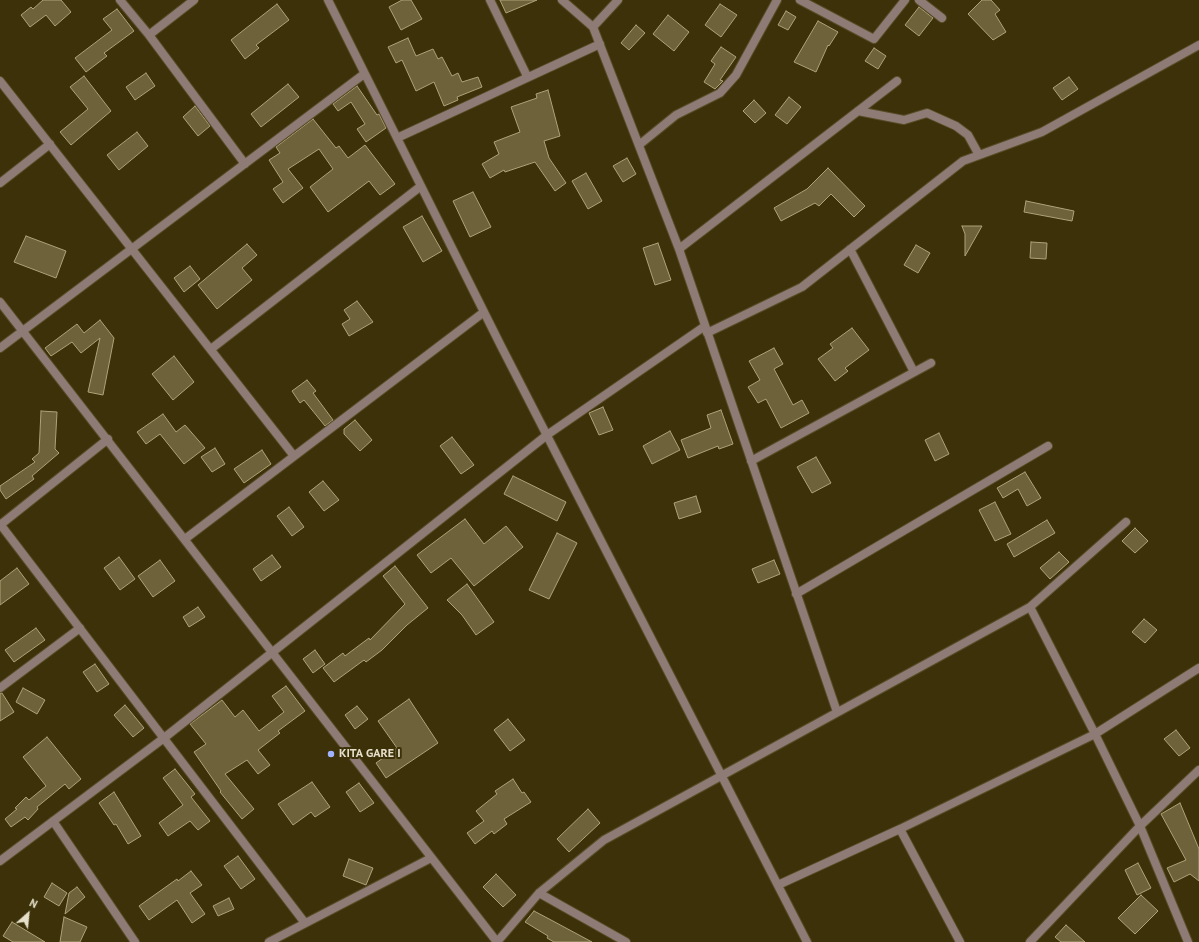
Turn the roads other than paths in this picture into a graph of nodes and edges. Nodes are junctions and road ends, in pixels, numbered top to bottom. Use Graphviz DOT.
graph roads {
  1 [pos="120,0"];
  2 [pos="194,0"];
  3 [pos="328,0"];
  4 [pos="490,0"];
  5 [pos="562,0"];
  6 [pos="618,0"];
  7 [pos="777,0"];
  8 [pos="800,0"];
  9 [pos="905,0"];
  10 [pos="919,0"];
  11 [pos="942,18"];
  12 [pos="593,28"];
  13 [pos="149,35"];
  14 [pos="600,44"];
  15 [pos="1199,44"];
  16 [pos="364,74"];
  17 [pos="527,76"];
  18 [pos="0,81"];
  19 [pos="897,81"];
  20 [pos="858,111"];
  21 [pos="397,138"];
  22 [pos="50,144"];
  23 [pos="639,144"];
  24 [pos="979,155"];
  25 [pos="245,164"];
  26 [pos="0,183"];
  27 [pos="421,186"];
  28 [pos="132,249"];
  29 [pos="679,249"];
  30 [pos="850,249"];
  31 [pos="0,302"];
  32 [pos="484,312"];
  33 [pos="23,330"];
  34 [pos="706,330"];
  35 [pos="0,348"];
  36 [pos="211,349"];
  37 [pos="931,363"];
  38 [pos="914,372"];
  39 [pos="547,436"];
  40 [pos="108,439"];
  41 [pos="1048,446"];
  42 [pos="294,456"];
  43 [pos="751,461"];
  44 [pos="1126,522"];
  45 [pos="0,524"];
  46 [pos="185,539"];
  47 [pos="796,594"];
  48 [pos="1030,607"];
  49 [pos="80,628"];
  50 [pos="273,652"];
  51 [pos="1199,668"];
  52 [pos="0,688"];
  53 [pos="836,712"];
  54 [pos="1096,734"];
  55 [pos="164,738"];
  56 [pos="1199,770"];
  57 [pos="721,775"];
  58 [pos="54,821"];
  59 [pos="1140,826"];
  60 [pos="900,829"];
  61 [pos="431,858"];
  62 [pos="0,861"];
  63 [pos="778,885"];
  64 [pos="539,893"];
  65 [pos="305,923"];
  66 [pos="135,942"];
  67 [pos="269,942"];
  68 [pos="497,942"];
  69 [pos="626,942"];
  70 [pos="807,942"];
  71 [pos="960,942"];
  72 [pos="1030,942"];
  73 [pos="1188,942"];
  1 -- 13 [label="street"];
  2 -- 13 [label="street"];
  3 -- 16 [label="street"];
  4 -- 17 [label="street"];
  5 -- 12 [label="street"];
  6 -- 12 [label="street"];
  7 -- 23 [label="street"];
  8 -- 9 [label="street"];
  10 -- 11 [label="street"];
  12 -- 14 [label="street"];
  13 -- 25 [label="street"];
  14 -- 17 [label="street"];
  14 -- 23 [label="street"];
  15 -- 24 [label="street"];
  16 -- 21 [label="street"];
  16 -- 25 [label="street"];
  17 -- 21 [label="street"];
  18 -- 22 [label="street"];
  19 -- 20 [label="street"];
  20 -- 24 [label="street"];
  20 -- 29 [label="street"];
  21 -- 27 [label="street"];
  22 -- 26 [label="street"];
  22 -- 28 [label="street"];
  23 -- 29 [label="street"];
  24 -- 30 [label="street"];
  25 -- 28 [label="street"];
  27 -- 32 [label="street"];
  27 -- 36 [label="street"];
  28 -- 33 [label="street"];
  28 -- 36 [label="street"];
  29 -- 34 [label="street"];
  30 -- 34 [label="street"];
  30 -- 38 [label="street"];
  31 -- 33 [label="street"];
  32 -- 39 [label="street"];
  32 -- 42 [label="street"];
  33 -- 35 [label="street"];
  33 -- 40 [label="street"];
  34 -- 39 [label="street"];
  34 -- 43 [label="street"];
  36 -- 42 [label="street"];
  37 -- 38 [label="street"];
  38 -- 43 [label="street"];
  39 -- 50 [label="street"];
  39 -- 57 [label="street"];
  40 -- 45 [label="street"];
  40 -- 46 [label="street"];
  41 -- 47 [label="street"];
  42 -- 46 [label="street"];
  43 -- 47 [label="street"];
  44 -- 48 [label="street"];
  45 -- 49 [label="street"];
  46 -- 50 [label="street"];
  47 -- 53 [label="street"];
  48 -- 53 [label="street"];
  48 -- 54 [label="street"];
  49 -- 52 [label="street"];
  49 -- 55 [label="street"];
  50 -- 55 [label="street"];
  50 -- 61 [label="street"];
  51 -- 54 [label="street"];
  53 -- 57 [label="street"];
  54 -- 59 [label="street"];
  54 -- 60 [label="street"];
  55 -- 58 [label="street"];
  55 -- 65 [label="street"];
  56 -- 59 [label="street"];
  57 -- 63 [label="street"];
  57 -- 64 [label="street"];
  58 -- 62 [label="street"];
  58 -- 66 [label="street"];
  59 -- 72 [label="street"];
  59 -- 73 [label="street"];
  60 -- 63 [label="street"];
  60 -- 71 [label="street"];
  61 -- 65 [label="street"];
  61 -- 68 [label="street"];
  63 -- 70 [label="street"];
  64 -- 68 [label="street"];
  64 -- 69 [label="street"];
  65 -- 67 [label="street"];
}
